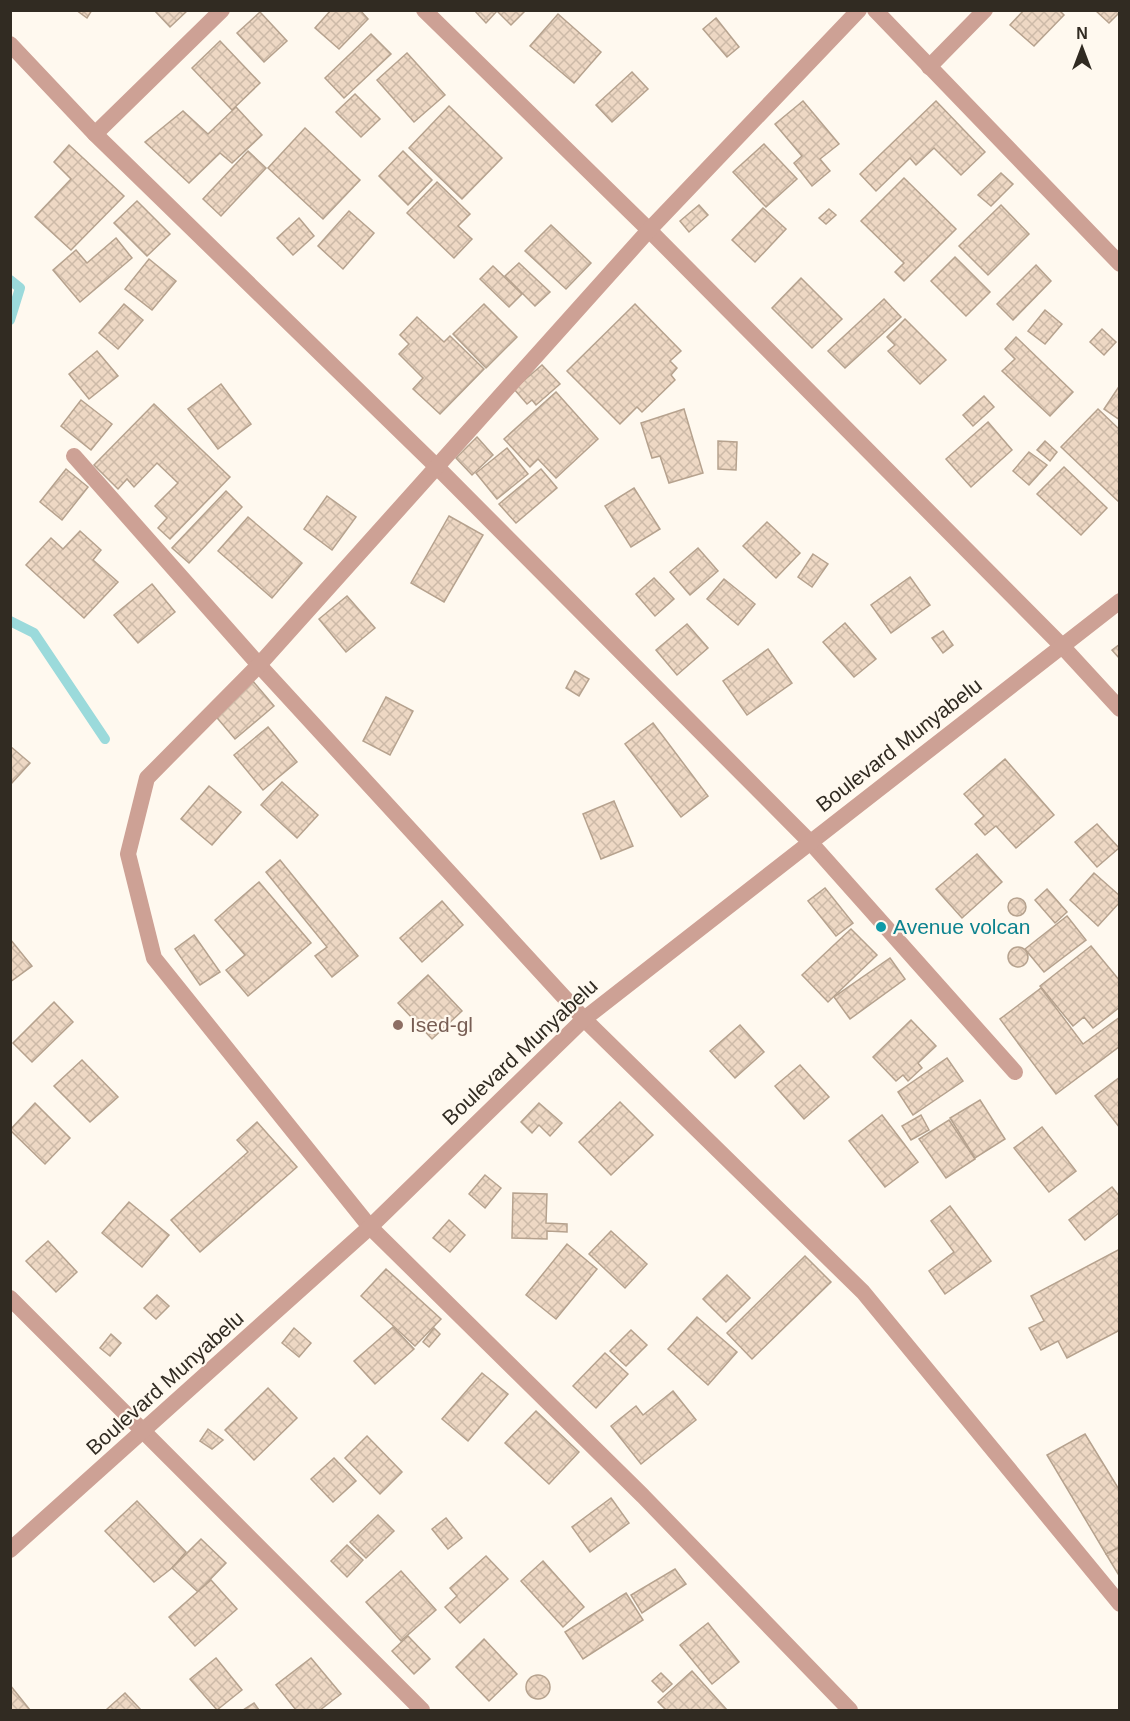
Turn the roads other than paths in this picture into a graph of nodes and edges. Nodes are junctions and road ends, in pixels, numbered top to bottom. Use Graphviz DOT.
graph roads {
  1 [pos="222,10"];
  2 [pos="424,10"];
  3 [pos="859,10"];
  4 [pos="875,10"];
  5 [pos="986,10"];
  6 [pos="10,44"];
  7 [pos="928,68"];
  8 [pos="95,134"];
  9 [pos="649,231"];
  10 [pos="1119,264"];
  11 [pos="74,456"];
  12 [pos="437,467"];
  13 [pos="1119,601"];
  14 [pos="1062,646"];
  15 [pos="259,665"];
  16 [pos="1119,708"];
  17 [pos="811,843"];
  18 [pos="584,1019"];
  19 [pos="1015,1072"];
  20 [pos="370,1227"];
  21 [pos="10,1298"];
  22 [pos="146,1432"];
  23 [pos="10,1550"];
  24 [pos="1119,1604"];
  25 [pos="410,1707"];
  26 [pos="850,1710"];
  1 -- 8 [label="street"];
  2 -- 9 [label="street"];
  3 -- 9 [label="street"];
  4 -- 7 [label="street"];
  5 -- 7 [label="street"];
  6 -- 8 [label="street"];
  7 -- 10 [label="street"];
  8 -- 12 [label="street"];
  9 -- 12 [label="street"];
  9 -- 14 [label="street"];
  11 -- 15 [label="street"];
  12 -- 15 [label="street"];
  12 -- 17 [label="street"];
  13 -- 14 [label="street, Boulevard Munyabelu"];
  14 -- 16 [label="street"];
  14 -- 17 [label="street, Boulevard Munyabelu"];
  15 -- 18 [label="street"];
  15 -- 20 [label="street"];
  17 -- 18 [label="street, Boulevard Munyabelu"];
  17 -- 19 [label="street"];
  18 -- 20 [label="street, Boulevard Munyabelu"];
  18 -- 24 [label="street"];
  20 -- 22 [label="street, Boulevard Munyabelu"];
  20 -- 26 [label="street"];
  21 -- 22 [label="street"];
  22 -- 23 [label="street, Boulevard Munyabelu"];
  22 -- 25 [label="street"];
}
